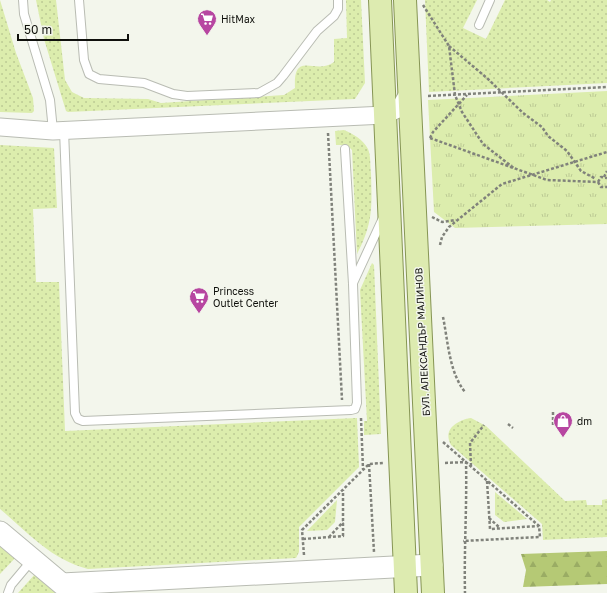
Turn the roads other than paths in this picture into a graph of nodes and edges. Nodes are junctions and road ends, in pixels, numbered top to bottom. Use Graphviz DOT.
graph roads {
  1 [pos="23,0"];
  2 [pos="79,0"];
  3 [pos="338,0"];
  4 [pos="380,0"];
  5 [pos="405,0"];
  6 [pos="490,0"];
  7 [pos="479,25"];
  8 [pos="417,94"];
  9 [pos="385,115"];
  10 [pos="0,127"];
  11 [pos="59,131"];
  12 [pos="345,149"];
  13 [pos="390,199"];
  14 [pos="353,284"];
  15 [pos="0,532"];
  16 [pos="32,560"];
  17 [pos="432,565"];
  18 [pos="405,567"];
  19 [pos="67,588"];
  20 [pos="8,593"];
  21 [pos="406,593"];
  22 [pos="433,593"];
  1 -- 11 [label="lane"];
  2 -- 3 [label="lane"];
  4 -- 9 [label="main road"];
  5 -- 8 [label="main road, БУЛ. АЛЕКСАНДЪР МАЛИНОВ"];
  6 -- 7 [label="lane"];
  8 -- 9 [label="street"];
  8 -- 17 [label="main road, БУЛ. АЛЕКСАНДЪР МАЛИНОВ"];
  9 -- 11 [label="street"];
  9 -- 13 [label="main road"];
  10 -- 11 [label="street"];
  11 -- 14 [label="lane"];
  12 -- 14 [label="lane"];
  13 -- 14 [label="lane"];
  13 -- 18 [label="main road"];
  15 -- 16 [label="street"];
  16 -- 19 [label="street"];
  16 -- 20 [label="lane"];
  17 -- 18 [label="street"];
  17 -- 22 [label="main road, БУЛ. АЛЕКСАНДЪР МАЛИНОВ"];
  18 -- 19 [label="street"];
  18 -- 21 [label="main road"];
}
